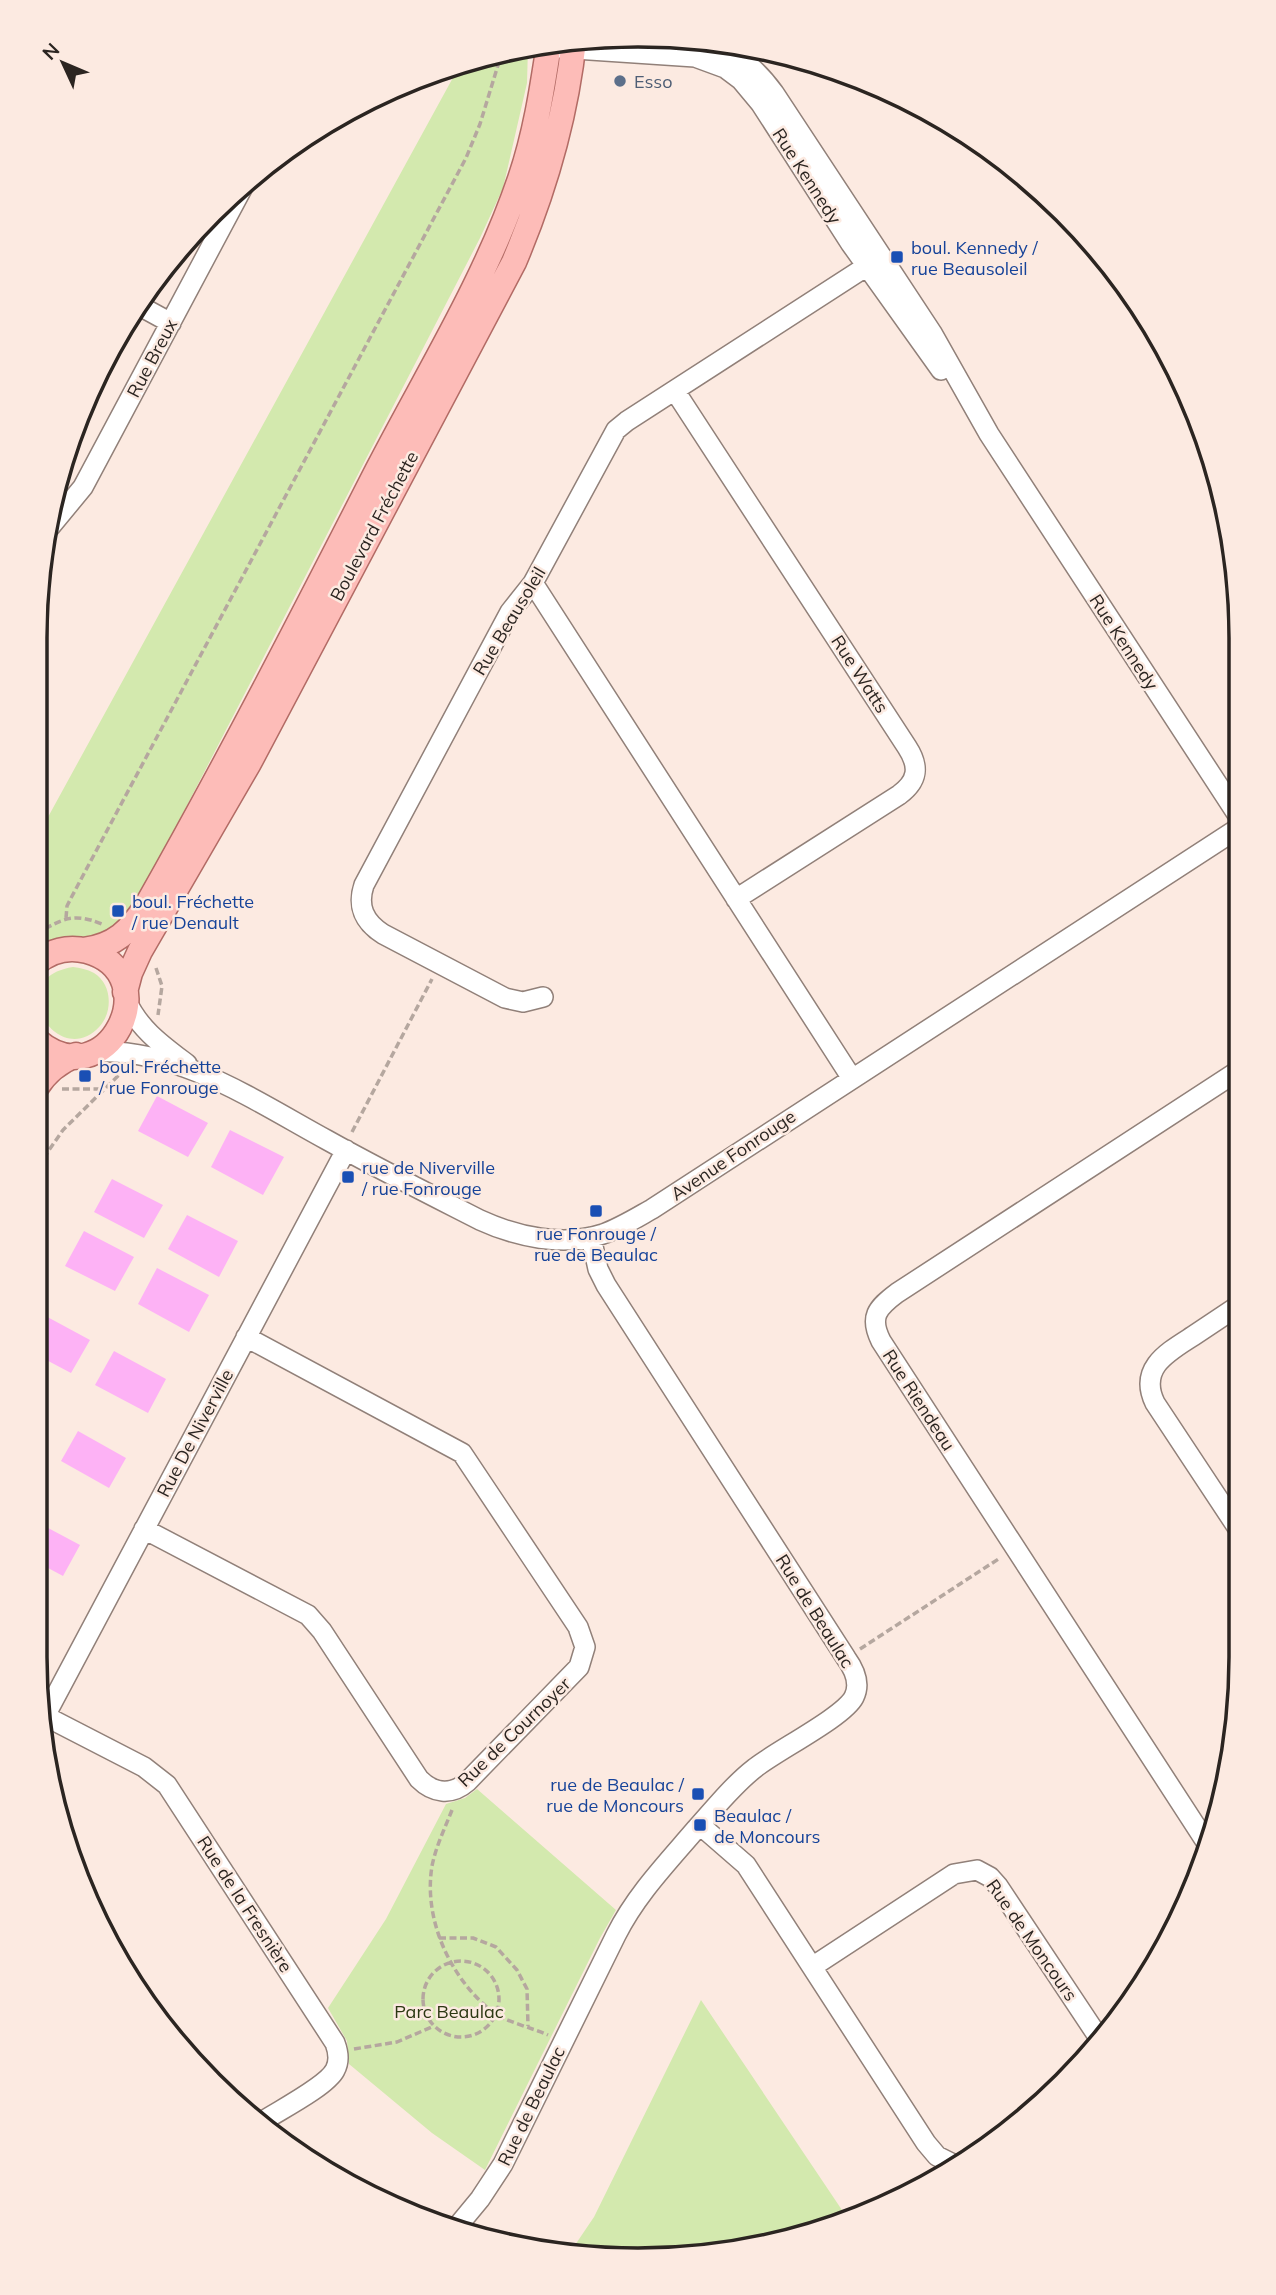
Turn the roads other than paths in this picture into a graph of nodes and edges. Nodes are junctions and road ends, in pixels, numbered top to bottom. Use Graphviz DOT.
graph roads {
  1 [pos="608,49"];
  2 [pos="559,52"];
  3 [pos="562,52"];
  4 [pos="711,52"];
  5 [pos="722,53"];
  6 [pos="233,208"];
  7 [pos="875,262"];
  8 [pos="147,310"];
  9 [pos="171,323"];
  10 [pos="675,391"];
  11 [pos="64,497"];
  12 [pos="533,583"];
  13 [pos="1229,802"];
  14 [pos="1229,834"];
  15 [pos="736,899"];
  16 [pos="84,950"];
  17 [pos="47,955"];
  18 [pos="126,996"];
  19 [pos="543,998"];
  20 [pos="47,1048"];
  21 [pos="85,1054"];
  22 [pos="196,1071"];
  23 [pos="47,1073"];
  24 [pos="851,1077"];
  25 [pos="1229,1077"];
  26 [pos="349,1141"];
  27 [pos="591,1237"];
  28 [pos="1229,1312"];
  29 [pos="246,1337"];
  30 [pos="1229,1515"];
  31 [pos="144,1529"];
  32 [pos="50,1707"];
  33 [pos="51,1719"];
  34 [pos="700,1825"];
  35 [pos="1201,1836"];
  36 [pos="812,1967"];
  37 [pos="1095,2032"];
  38 [pos="268,2118"];
  39 [pos="946,2161"];
  40 [pos="462,2221"];
  1 -- 4 [label="street, Rue Kennedy"];
  2 -- 16 [label="main road, Boulevard Fréchette"];
  3 -- 18 [label="main road, Boulevard Fréchette"];
  5 -- 7 [label="street, Rue Kennedy"];
  6 -- 9 [label="street, Rue Breux"];
  7 -- 10 [label="street, Rue Beausoleil"];
  7 -- 13 [label="street, Rue Kennedy"];
  8 -- 9 [label="street"];
  9 -- 11 [label="street, Rue Breux"];
  10 -- 12 [label="street, Rue Beausoleil"];
  10 -- 15 [label="street, Rue Watts"];
  12 -- 15 [label="street"];
  12 -- 19 [label="street, Rue Beausoleil"];
  14 -- 24 [label="street, Avenue Fonrouge"];
  15 -- 24 [label="street"];
  16 -- 17 [label="main road, Boulevard Fréchette"];
  16 -- 18 [label="main road"];
  18 -- 21 [label="main road, Boulevard Fréchette"];
  18 -- 22 [label="street"];
  20 -- 21 [label="main road"];
  21 -- 22 [label="street"];
  21 -- 23 [label="main road"];
  22 -- 26 [label="street, Avenue Fonrouge"];
  24 -- 27 [label="street, Avenue Fonrouge"];
  25 -- 35 [label="street, Rue Riendeau"];
  26 -- 27 [label="street, Avenue Fonrouge"];
  26 -- 29 [label="street, Rue De Niverville"];
  27 -- 34 [label="street, Rue de Beaulac"];
  28 -- 30 [label="street"];
  29 -- 31 [label="street, Rue De Niverville"];
  29 -- 31 [label="street, Rue de Cournoyer"];
  31 -- 32 [label="street, Rue De Niverville"];
  33 -- 38 [label="street, Rue de la Fresnière"];
  34 -- 36 [label="street"];
  34 -- 40 [label="street, Rue de Beaulac"];
  36 -- 37 [label="street, Rue de Moncours"];
  36 -- 39 [label="street"];
}
